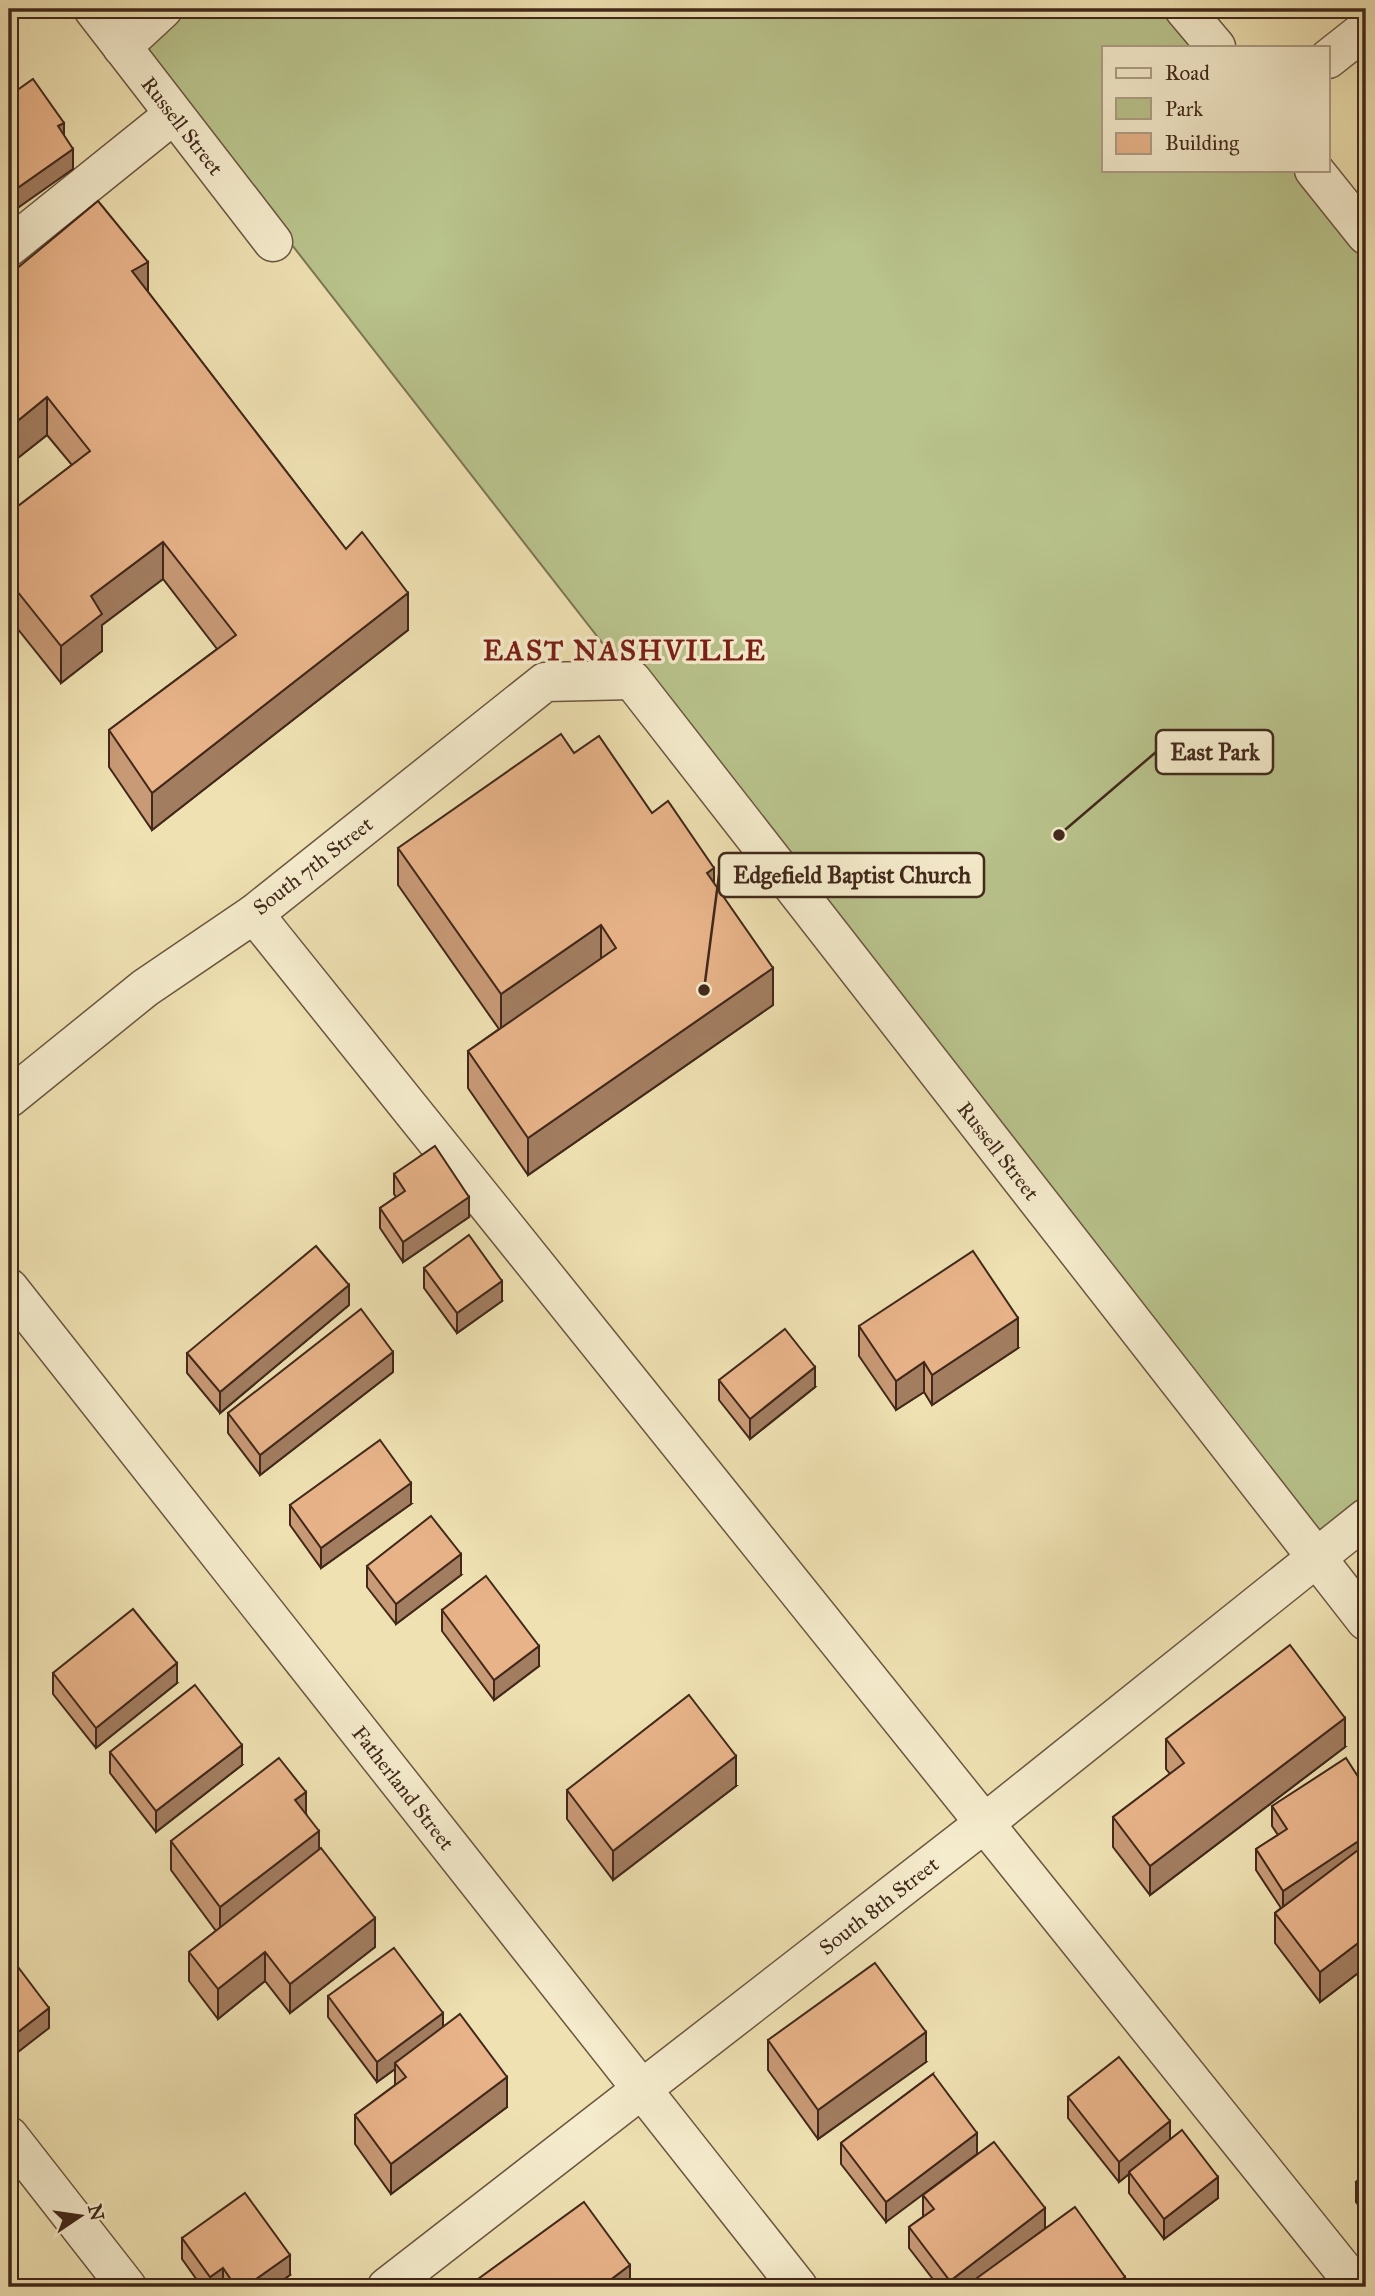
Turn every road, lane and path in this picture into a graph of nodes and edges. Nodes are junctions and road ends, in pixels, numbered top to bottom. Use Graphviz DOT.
graph roads {
  1 [pos="93,9"];
  2 [pos="163,9"];
  3 [pos="1184,9"];
  4 [pos="1366,29"];
  5 [pos="1215,46"];
  6 [pos="122,47"];
  7 [pos="1330,57"];
  8 [pos="173,115"];
  9 [pos="1316,172"];
  10 [pos="1366,235"];
  11 [pos="273,242"];
  12 [pos="9,247"];
  13 [pos="632,680"];
  14 [pos="254,914"];
  15 [pos="9,1098"];
  16 [pos="9,1288"];
  17 [pos="1366,1518"];
  18 [pos="1315,1557"];
  19 [pos="1366,1621"];
  20 [pos="986,1822"];
  21 [pos="642,2091"];
  22 [pos="9,2136"];
  23 [pos="127,2287"];
  24 [pos="387,2287"];
  25 [pos="798,2287"];
  26 [pos="1357,2287"];
  1 -- 6 [label="street, Russell Street"];
  2 -- 6 [label="street"];
  3 -- 5 [label="street"];
  4 -- 7 [label="street"];
  6 -- 8 [label="street, Russell Street"];
  8 -- 11 [label="street, Russell Street"];
  8 -- 12 [label="street"];
  9 -- 10 [label="street"];
  13 -- 14 [label="street, South 7th Street"];
  13 -- 18 [label="street, Russell Street"];
  14 -- 15 [label="street, South 7th Street"];
  14 -- 20 [label="street"];
  16 -- 21 [label="street, Fatherland Street"];
  17 -- 18 [label="street, South 8th Street"];
  18 -- 19 [label="street, Russell Street"];
  18 -- 20 [label="street, South 8th Street"];
  20 -- 21 [label="street, South 8th Street"];
  20 -- 26 [label="street"];
  21 -- 24 [label="street, South 8th Street"];
  21 -- 25 [label="street, Fatherland Street"];
  22 -- 23 [label="street"];
}
